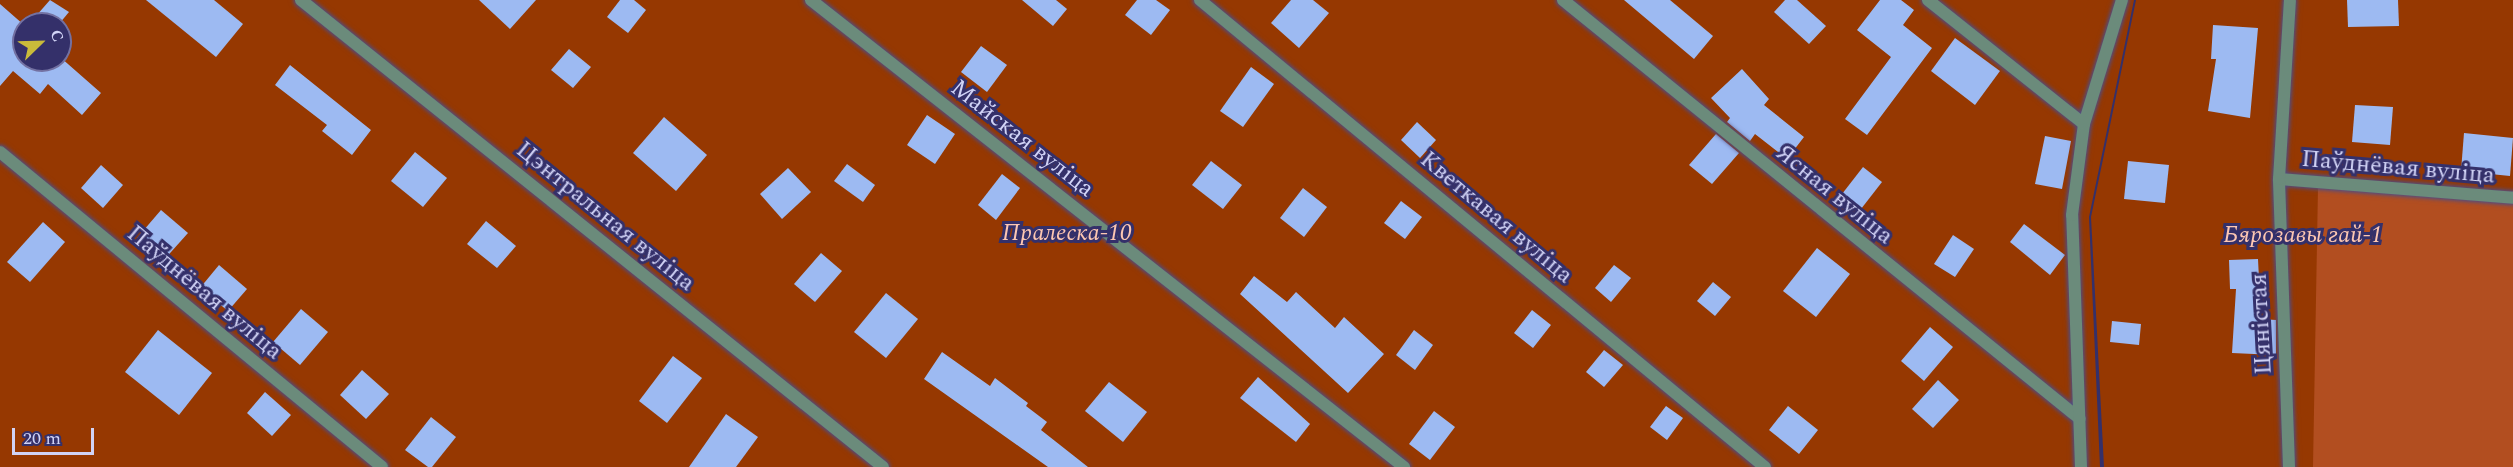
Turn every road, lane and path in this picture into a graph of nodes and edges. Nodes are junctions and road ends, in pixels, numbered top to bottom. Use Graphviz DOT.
graph roads {
  1 [pos="301,0"];
  2 [pos="811,0"];
  3 [pos="1200,0"];
  4 [pos="1563,0"];
  5 [pos="1928,0"];
  6 [pos="2122,0"];
  7 [pos="2290,0"];
  8 [pos="2084,124"];
  9 [pos="0,152"];
  10 [pos="2279,179"];
  11 [pos="2513,198"];
  12 [pos="2080,419"];
  13 [pos="382,467"];
  14 [pos="883,467"];
  15 [pos="1404,467"];
  16 [pos="1765,467"];
  17 [pos="2081,467"];
  18 [pos="2289,467"];
  1 -- 14 [label="street, Цэнтральная вуліца"];
  2 -- 15 [label="street, Майская вуліца"];
  3 -- 16 [label="street, Кветкавая вуліца"];
  4 -- 12 [label="street, Ясная вуліца"];
  5 -- 8 [label="street"];
  6 -- 8 [label="street"];
  7 -- 10 [label="street, Цяністая"];
  8 -- 12 [label="street"];
  9 -- 13 [label="street, Паўднёвая вуліца"];
  10 -- 11 [label="street, Паўднёвая вуліца"];
  10 -- 18 [label="street, Цяністая"];
  12 -- 17 [label="street"];
}
